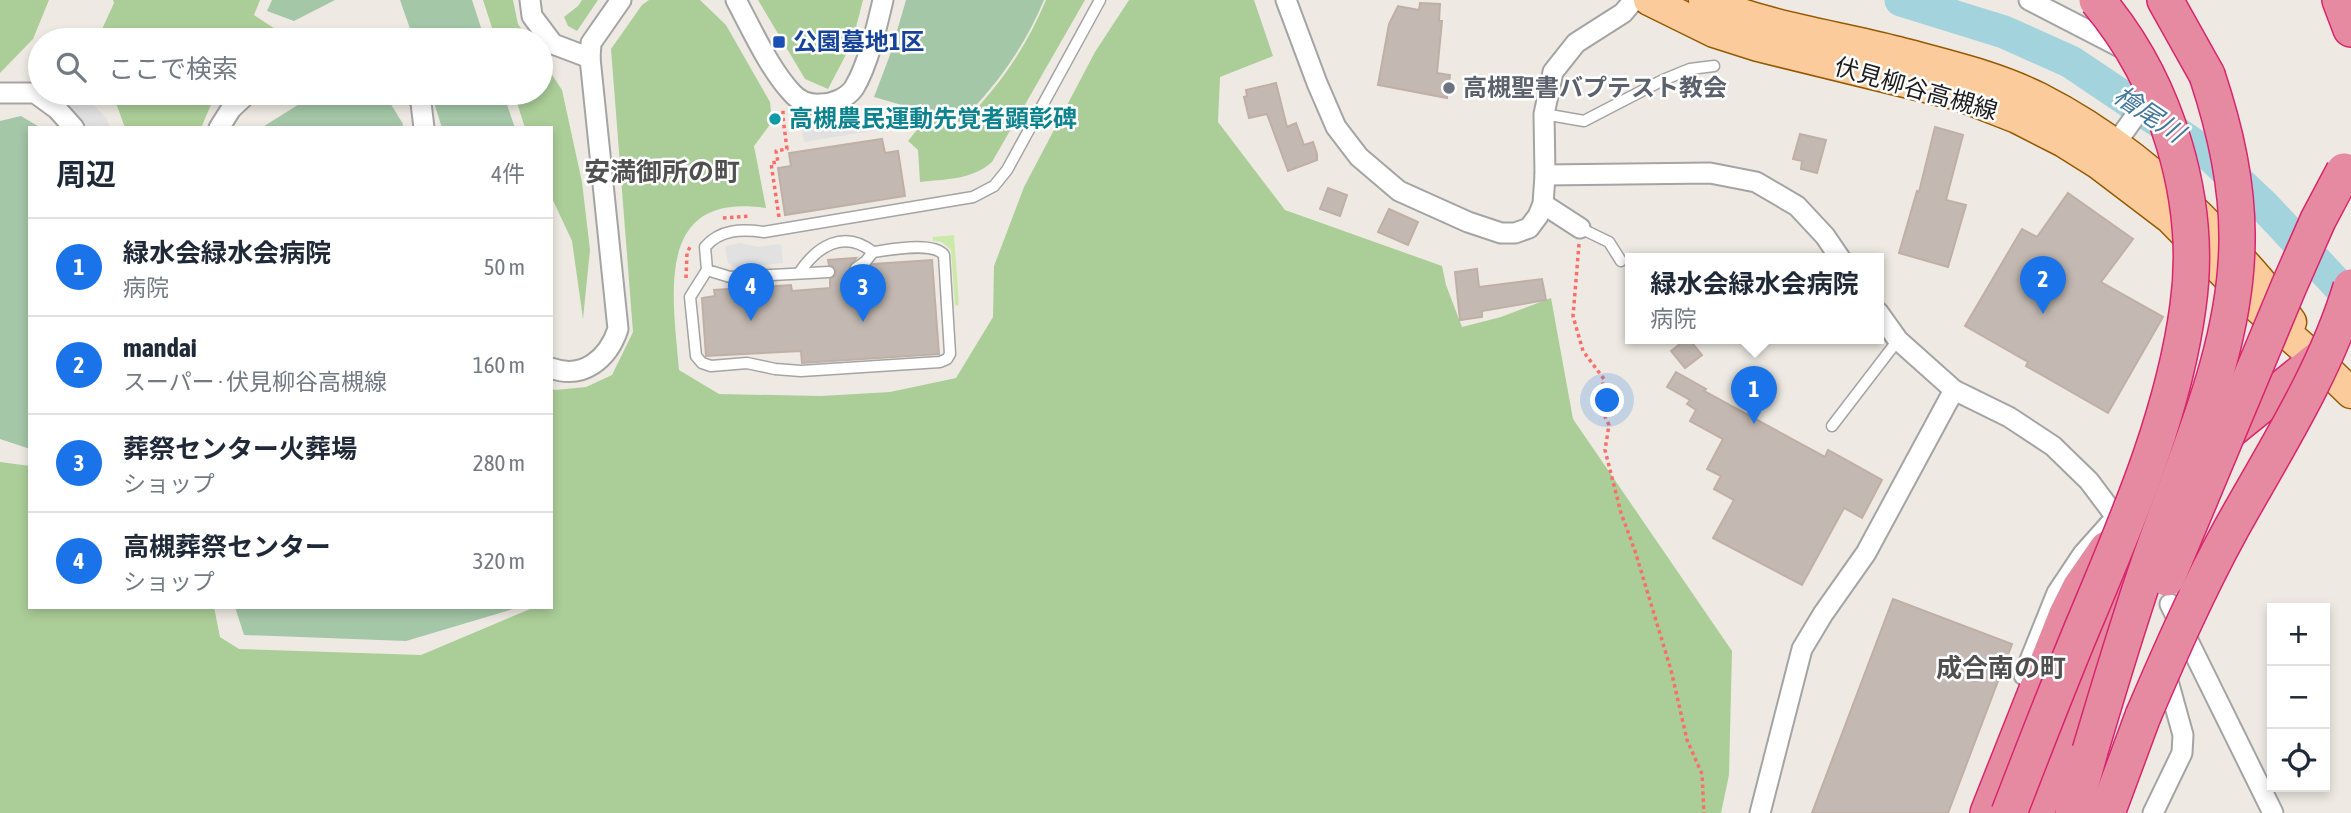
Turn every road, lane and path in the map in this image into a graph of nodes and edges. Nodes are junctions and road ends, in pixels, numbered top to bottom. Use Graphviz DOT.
graph roads {
  1 [pos="530,0"];
  2 [pos="621,0"];
  3 [pos="736,0"];
  4 [pos="883,0"];
  5 [pos="1100,0"];
  6 [pos="1286,0"];
  7 [pos="1634,0"];
  8 [pos="1649,0"];
  9 [pos="1704,0"];
  10 [pos="2029,0"];
  11 [pos="2097,0"];
  12 [pos="2165,0"];
  13 [pos="2340,0"];
  14 [pos="541,28"];
  15 [pos="2351,29"];
  16 [pos="553,44"];
  17 [pos="590,58"];
  18 [pos="1714,66"];
  19 [pos="0,93"];
  20 [pos="28,93"];
  21 [pos="52,105"];
  22 [pos="235,105"];
  23 [pos="421,105"];
  24 [pos="1544,114"];
  25 [pos="783,118"];
  26 [pos="72,126"];
  27 [pos="220,126"];
  28 [pos="424,126"];
  29 [pos="2119,139"];
  30 [pos="2347,165"];
  31 [pos="1545,175"];
  32 [pos="782,190"];
  33 [pos="775,191"];
  34 [pos="1543,204"];
  35 [pos="772,219"];
  36 [pos="1580,228"];
  37 [pos="873,252"];
  38 [pos="1837,253"];
  39 [pos="1621,261"];
  40 [pos="856,268"];
  41 [pos="707,270"];
  42 [pos="829,272"];
  43 [pos="799,273"];
  44 [pos="880,282"];
  45 [pos="857,283"];
  46 [pos="2351,287"];
  47 [pos="1884,320"];
  48 [pos="1898,340"];
  49 [pos="2351,356"];
  50 [pos="2317,359"];
  51 [pos="553,368"];
  52 [pos="1954,390"];
  53 [pos="2351,393"];
  54 [pos="1832,426"];
  55 [pos="2143,716"];
  56 [pos="2090,751"];
  57 [pos="1704,813"];
  58 [pos="1760,813"];
  59 [pos="1971,813"];
  60 [pos="1988,813"];
  61 [pos="2009,813"];
  62 [pos="2036,813"];
  63 [pos="2073,813"];
  64 [pos="2107,813"];
  65 [pos="2154,813"];
  66 [pos="2273,813"];
  1 -- 14 [label="street"];
  2 -- 17 [label="street"];
  3 -- 4 [label="street"];
  5 -- 41 [label="lane"];
  6 -- 34 [label="street"];
  7 -- 24 [label="street"];
  8 -- 50 [label="main road, 伏見柳谷高槻線"];
  9 -- 29 [label="main road, 伏見柳谷高槻線"];
  10 -- 29 [label="street"];
  11 -- 61 [label="highway, bridge"];
  12 -- 56 [label="highway, bridge"];
  13 -- 15 [label="highway"];
  16 -- 17 [label="street"];
  17 -- 51 [label="street"];
  18 -- 24 [label="lane"];
  19 -- 20 [label="street"];
  21 -- 26 [label="street"];
  22 -- 27 [label="street"];
  23 -- 28 [label="street"];
  24 -- 31 [label="street"];
  25 -- 33 [label="path"];
  29 -- 50 [label="main road, 伏見柳谷高槻線"];
  30 -- 56 [label="highway, bridge"];
  31 -- 34 [label="street"];
  31 -- 38 [label="street"];
  32 -- 33 [label="path"];
  33 -- 35 [label="path"];
  34 -- 36 [label="street"];
  36 -- 39 [label="lane"];
  36 -- 57 [label="path"];
  37 -- 40 [label="lane"];
  37 -- 41 [label="lane"];
  37 -- 43 [label="lane"];
  41 -- 43 [label="lane"];
  42 -- 43 [label="lane"];
  44 -- 45 [label="path"];
  46 -- 55 [label="highway, bridge"];
  47 -- 48 [label="street"];
  48 -- 52 [label="street"];
  48 -- 54 [label="lane"];
  49 -- 55 [label="highway, bridge"];
  50 -- 53 [label="main road, 伏見柳谷高槻線"];
  50 -- 60 [label="highway"];
  50 -- 62 [label="highway"];
  52 -- 58 [label="street"];
  52 -- 59 [label="street"];
  55 -- 64 [label="highway"];
  56 -- 63 [label="highway"];
  65 -- 66 [label="street"];
}
